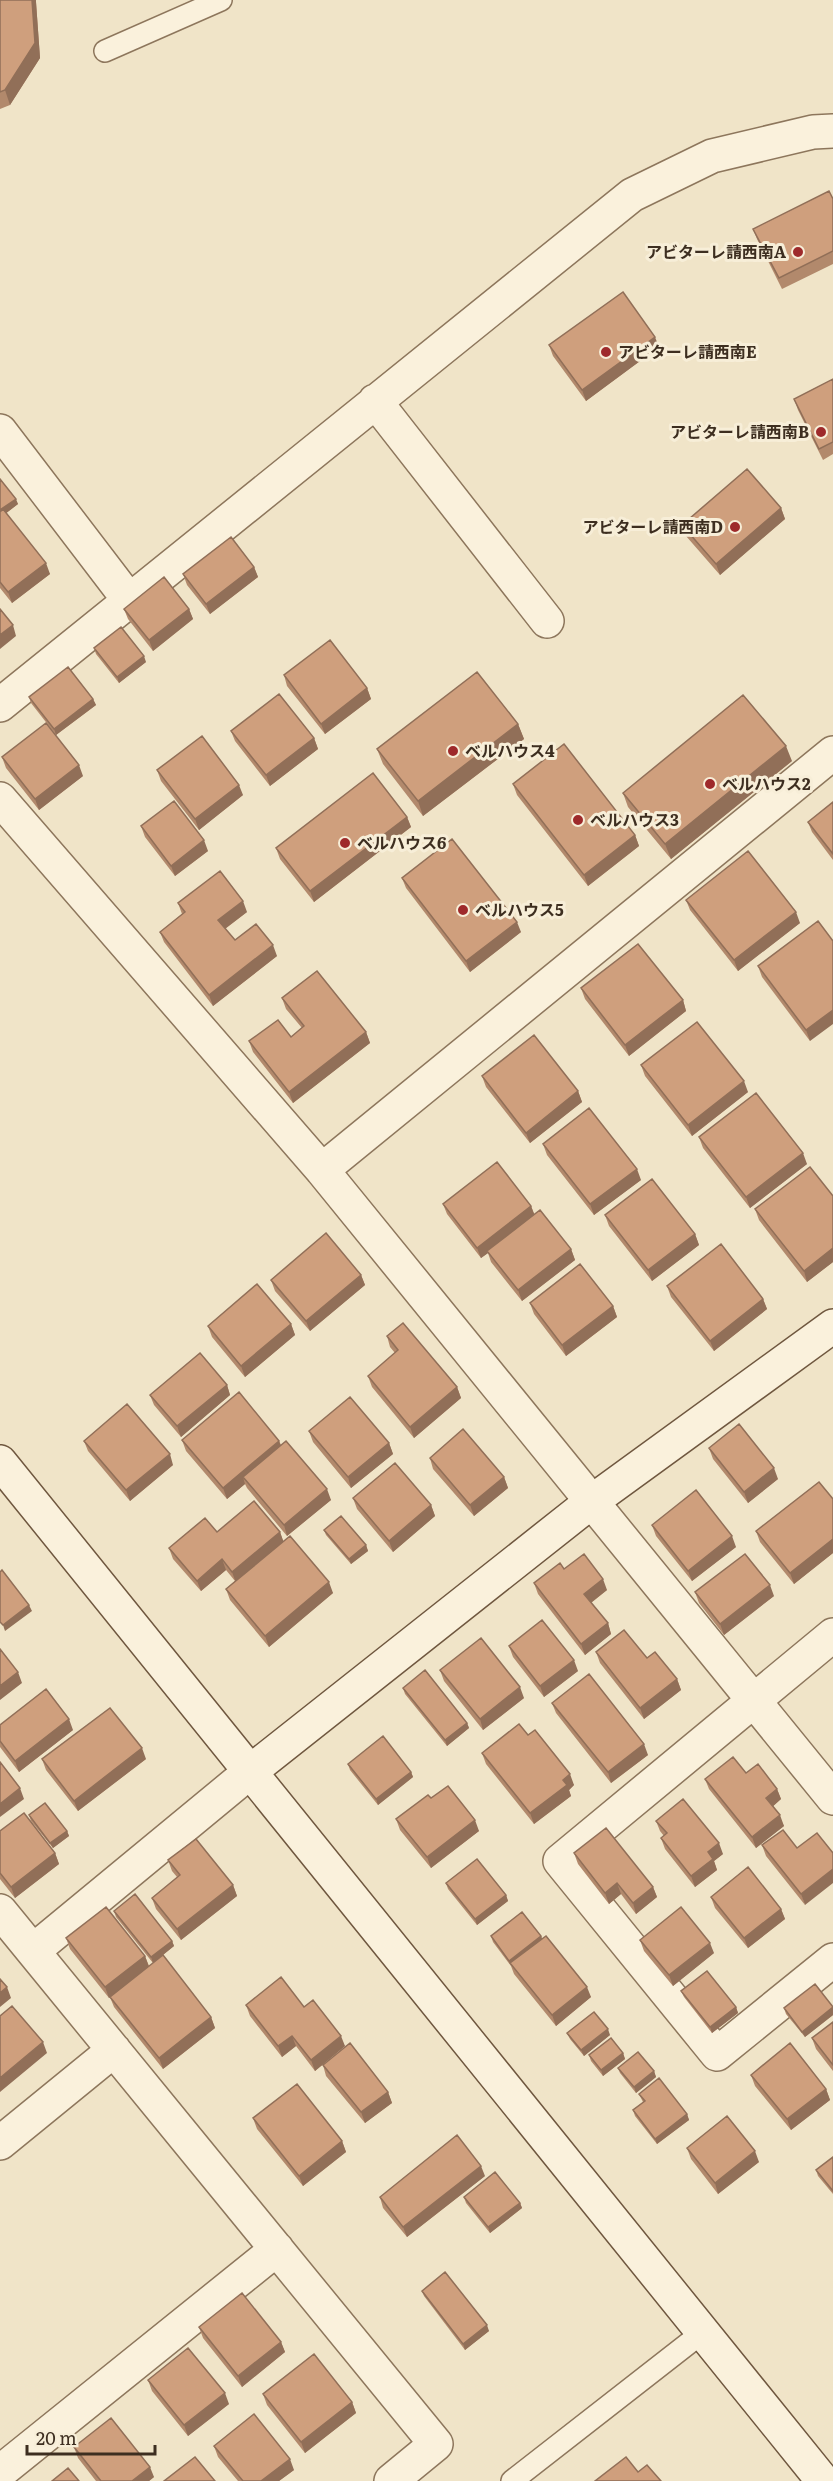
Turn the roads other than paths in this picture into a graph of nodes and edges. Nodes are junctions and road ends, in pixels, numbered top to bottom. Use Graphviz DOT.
graph roads {
  1 [pos="221,0"];
  2 [pos="105,51"];
  3 [pos="833,131"];
  4 [pos="375,401"];
  5 [pos="0,431"];
  6 [pos="129,600"];
  7 [pos="548,621"];
  8 [pos="0,705"];
  9 [pos="833,753"];
  10 [pos="0,798"];
  11 [pos="322,1170"];
  12 [pos="833,1326"];
  13 [pos="0,1462"];
  14 [pos="591,1502"];
  15 [pos="833,1635"];
  16 [pos="754,1701"];
  17 [pos="251,1771"];
  18 [pos="833,1798"];
  19 [pos="0,1911"];
  20 [pos="33,1951"];
  21 [pos="833,1960"];
  22 [pos="114,2050"];
  23 [pos="0,2143"];
  24 [pos="277,2249"];
  25 [pos="703,2332"];
  26 [pos="0,2472"];
  27 [pos="391,2481"];
  28 [pos="512,2481"];
  29 [pos="824,2481"];
  1 -- 2 [label="lane"];
  3 -- 4 [label="street"];
  4 -- 6 [label="street"];
  4 -- 7 [label="street"];
  5 -- 6 [label="street"];
  6 -- 8 [label="street"];
  9 -- 11 [label="street"];
  10 -- 11 [label="street"];
  11 -- 14 [label="street"];
  12 -- 14 [label="street"];
  13 -- 17 [label="street"];
  14 -- 16 [label="street"];
  14 -- 17 [label="street"];
  15 -- 16 [label="street"];
  16 -- 18 [label="street"];
  16 -- 21 [label="street"];
  17 -- 20 [label="street"];
  17 -- 25 [label="street"];
  19 -- 20 [label="street"];
  20 -- 22 [label="street"];
  22 -- 23 [label="street"];
  22 -- 24 [label="street"];
  24 -- 26 [label="street"];
  24 -- 27 [label="street"];
  25 -- 28 [label="lane"];
  25 -- 29 [label="street"];
}
